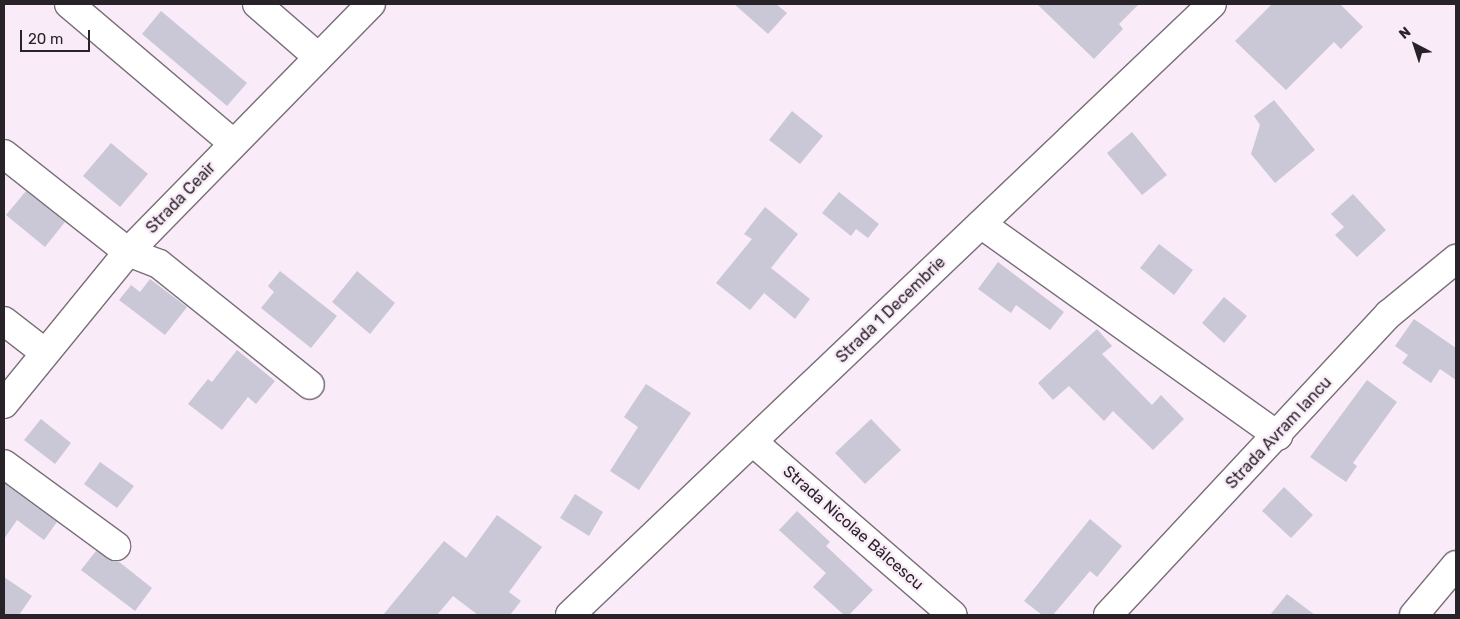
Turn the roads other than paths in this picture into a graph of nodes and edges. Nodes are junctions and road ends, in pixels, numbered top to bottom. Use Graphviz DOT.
graph roads {
  1 [pos="69,4"];
  2 [pos="257,4"];
  3 [pos="371,4"];
  4 [pos="1212,4"];
  5 [pos="318,57"];
  6 [pos="233,144"];
  7 [pos="4,154"];
  8 [pos="981,224"];
  9 [pos="128,252"];
  10 [pos="1456,259"];
  11 [pos="4,321"];
  12 [pos="44,352"];
  13 [pos="310,385"];
  14 [pos="5,399"];
  15 [pos="1278,436"];
  16 [pos="753,442"];
  17 [pos="4,464"];
  18 [pos="116,546"];
  19 [pos="1456,566"];
  20 [pos="570,615"];
  21 [pos="953,615"];
  22 [pos="1108,615"];
  23 [pos="1414,615"];
  1 -- 6 [label="street"];
  2 -- 5 [label="street"];
  3 -- 5 [label="street, Strada Ceair"];
  4 -- 8 [label="street, Strada 1 Decembrie"];
  5 -- 6 [label="street, Strada Ceair"];
  6 -- 9 [label="street, Strada Ceair"];
  7 -- 9 [label="street"];
  8 -- 15 [label="street"];
  8 -- 16 [label="street, Strada 1 Decembrie"];
  9 -- 12 [label="street, Strada Ceair"];
  9 -- 13 [label="street"];
  10 -- 15 [label="street, Strada Avram Iancu"];
  11 -- 12 [label="street"];
  12 -- 14 [label="street, Strada Ceair"];
  15 -- 22 [label="street, Strada Avram Iancu"];
  16 -- 20 [label="street, Strada 1 Decembrie"];
  16 -- 21 [label="street, Strada Nicolae Bălcescu"];
  17 -- 18 [label="street"];
  19 -- 23 [label="street"];
}
